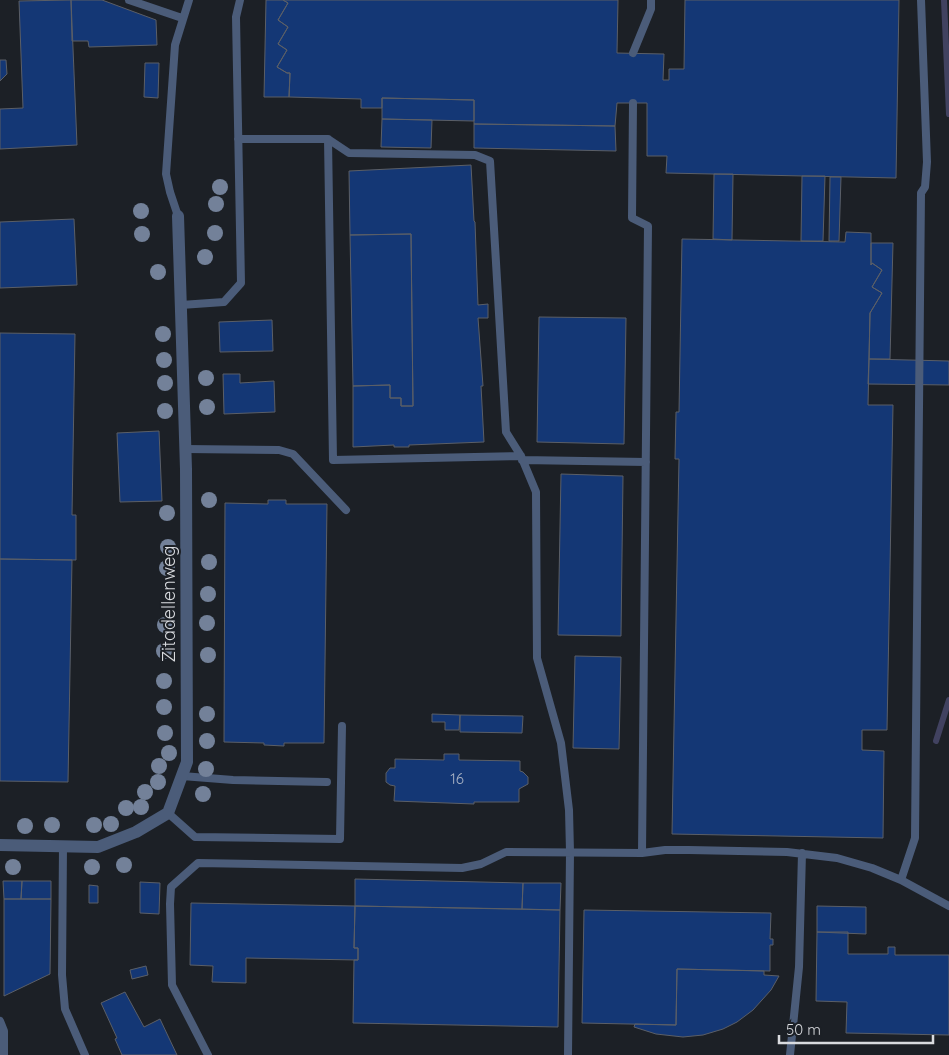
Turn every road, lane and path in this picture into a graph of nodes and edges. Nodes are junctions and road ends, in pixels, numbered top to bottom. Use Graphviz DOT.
graph roads {
  1 [pos="129,0"];
  2 [pos="189,0"];
  3 [pos="240,0"];
  4 [pos="651,0"];
  5 [pos="920,0"];
  6 [pos="182,18"];
  7 [pos="633,53"];
  8 [pos="633,103"];
  9 [pos="238,138"];
  10 [pos="328,139"];
  11 [pos="178,216"];
  12 [pos="181,305"];
  13 [pos="185,448"];
  14 [pos="522,458"];
  15 [pos="646,462"];
  16 [pos="346,510"];
  17 [pos="342,726"];
  18 [pos="182,776"];
  19 [pos="327,782"];
  20 [pos="168,813"];
  21 [pos="0,845"];
  22 [pos="63,846"];
  23 [pos="570,852"];
  24 [pos="642,853"];
  25 [pos="802,853"];
  26 [pos="901,880"];
  27 [pos="949,906"];
  28 [pos="0,1021"];
  29 [pos="4,1055"];
  30 [pos="85,1055"];
  31 [pos="208,1055"];
  32 [pos="568,1055"];
  33 [pos="790,1055"];
  1 -- 6 [label="lane"];
  2 -- 6 [label="lane"];
  3 -- 9 [label="lane"];
  4 -- 7 [label="lane"];
  5 -- 26 [label="lane"];
  6 -- 11 [label="lane"];
  8 -- 15 [label="lane"];
  9 -- 10 [label="lane"];
  9 -- 12 [label="lane"];
  10 -- 14 [label="lane"];
  10 -- 14 [label="lane"];
  11 -- 12 [label="street, Zitadellenweg"];
  12 -- 13 [label="street, Zitadellenweg"];
  13 -- 16 [label="lane"];
  13 -- 18 [label="street, Zitadellenweg"];
  14 -- 15 [label="lane"];
  14 -- 23 [label="lane"];
  15 -- 24 [label="lane"];
  17 -- 20 [label="lane"];
  18 -- 19 [label="lane"];
  18 -- 20 [label="street, Zitadellenweg"];
  20 -- 22 [label="street"];
  21 -- 22 [label="street"];
  22 -- 30 [label="lane"];
  23 -- 24 [label="lane"];
  23 -- 31 [label="lane"];
  23 -- 32 [label="lane"];
  24 -- 25 [label="lane"];
  25 -- 26 [label="lane"];
  25 -- 33 [label="lane"];
  26 -- 27 [label="lane"];
  28 -- 29 [label="lane"];
}
